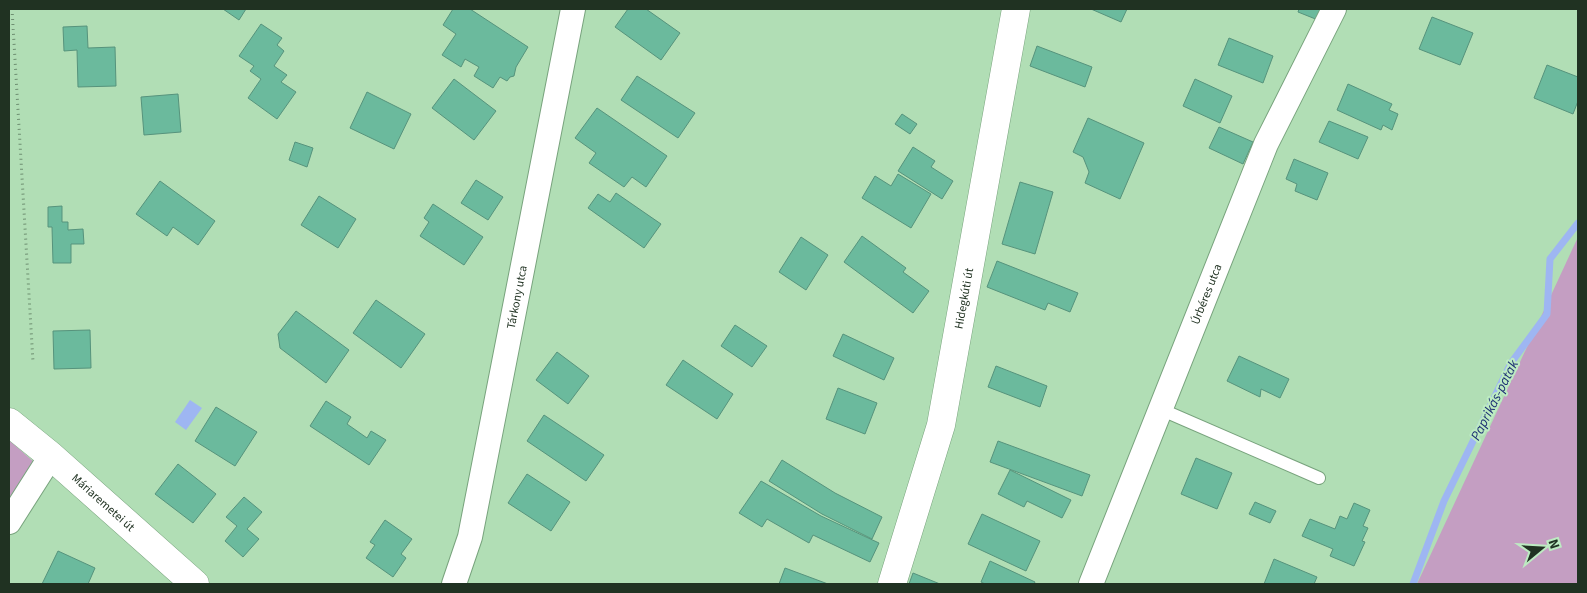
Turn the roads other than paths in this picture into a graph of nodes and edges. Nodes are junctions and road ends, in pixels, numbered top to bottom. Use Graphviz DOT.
graph roads {
  1 [pos="573,9"];
  2 [pos="1016,9"];
  3 [pos="1334,9"];
  4 [pos="1160,409"];
  5 [pos="9,422"];
  6 [pos="52,456"];
  7 [pos="1319,478"];
  8 [pos="9,522"];
  9 [pos="195,584"];
  10 [pos="454,584"];
  11 [pos="892,584"];
  12 [pos="1091,584"];
  1 -- 10 [label="street, Tárkony utca"];
  2 -- 11 [label="main road, Hidegkúti út"];
  3 -- 4 [label="street, Úrbéres utca"];
  4 -- 7 [label="lane"];
  4 -- 12 [label="street, Úrbéres utca"];
  5 -- 6 [label="main road, Máriaremetei út"];
  6 -- 8 [label="street"];
  6 -- 9 [label="main road, Máriaremetei út"];
}
